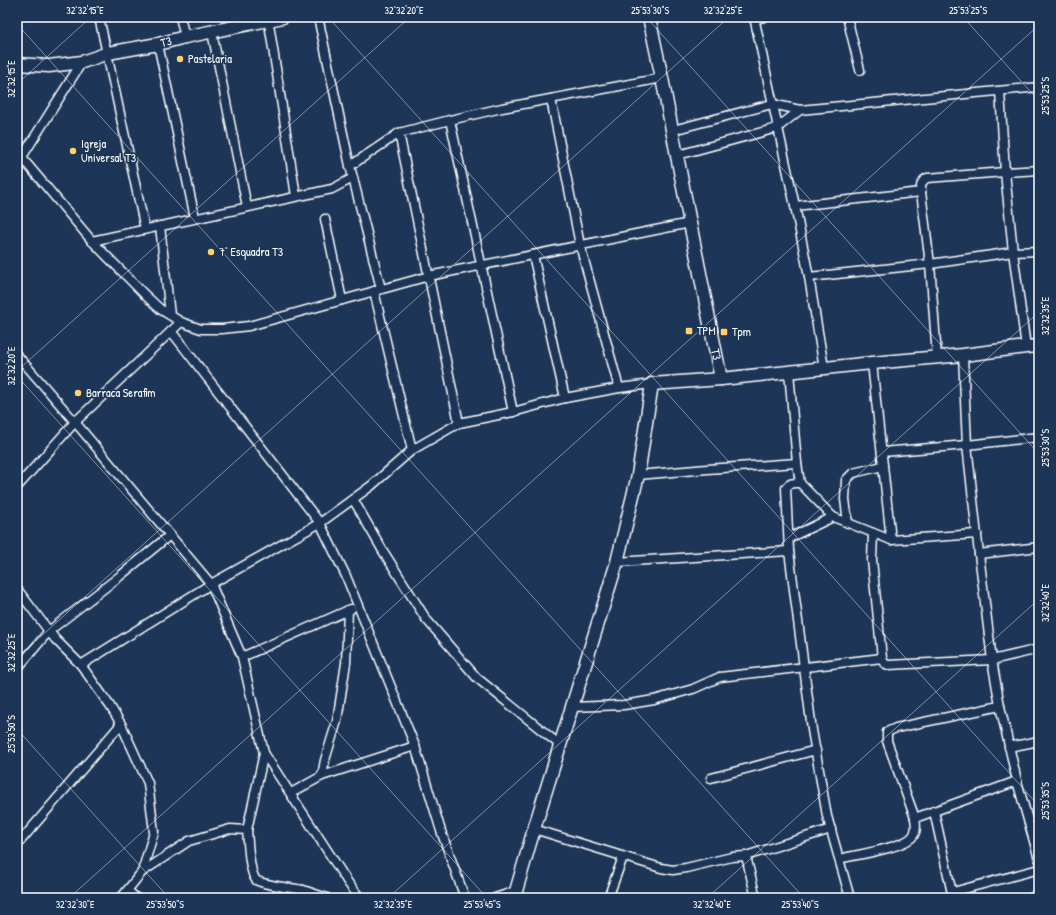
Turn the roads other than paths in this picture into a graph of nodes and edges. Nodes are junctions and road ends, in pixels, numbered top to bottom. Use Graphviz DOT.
graph roads {
  1 [pos="99,17"];
  2 [pos="180,17"];
  3 [pos="283,17"];
  4 [pos="318,17"];
  5 [pos="649,17"];
  6 [pos="764,17"];
  7 [pos="847,17"];
  8 [pos="268,18"];
  9 [pos="754,18"];
  10 [pos="212,32"];
  11 [pos="185,37"];
  12 [pos="158,44"];
  13 [pos="108,53"];
  14 [pos="82,62"];
  15 [pos="17,64"];
  16 [pos="860,70"];
  17 [pos="662,78"];
  18 [pos="1039,87"];
  19 [pos="1000,91"];
  20 [pos="551,99"];
  21 [pos="772,104"];
  22 [pos="800,110"];
  23 [pos="450,120"];
  24 [pos="777,128"];
  25 [pos="672,130"];
  26 [pos="399,133"];
  27 [pos="678,155"];
  28 [pos="19,157"];
  29 [pos="350,166"];
  30 [pos="1039,170"];
  31 [pos="1005,172"];
  32 [pos="353,178"];
  33 [pos="921,192"];
  34 [pos="296,196"];
  35 [pos="795,206"];
  36 [pos="247,207"];
  37 [pos="195,218"];
  38 [pos="325,219"];
  39 [pos="690,223"];
  40 [pos="160,226"];
  41 [pos="145,229"];
  42 [pos="92,241"];
  43 [pos="580,245"];
  44 [pos="1039,251"];
  45 [pos="1013,252"];
  46 [pos="533,255"];
  47 [pos="930,264"];
  48 [pos="482,265"];
  49 [pos="429,276"];
  50 [pos="809,277"];
  51 [pos="378,290"];
  52 [pos="342,300"];
  53 [pos="170,315"];
  54 [pos="181,322"];
  55 [pos="171,331"];
  56 [pos="1039,346"];
  57 [pos="1026,347"];
  58 [pos="17,355"];
  59 [pos="963,355"];
  60 [pos="937,357"];
  61 [pos="872,363"];
  62 [pos="824,368"];
  63 [pos="789,372"];
  64 [pos="722,379"];
  65 [pos="652,384"];
  66 [pos="619,388"];
  67 [pos="565,398"];
  68 [pos="513,412"];
  69 [pos="75,422"];
  70 [pos="459,423"];
  71 [pos="1039,437"];
  72 [pos="967,445"];
  73 [pos="412,450"];
  74 [pos="882,452"];
  75 [pos="797,462"];
  76 [pos="883,466"];
  77 [pos="638,475"];
  78 [pos="800,483"];
  79 [pos="17,486"];
  80 [pos="353,499"];
  81 [pos="834,517"];
  82 [pos="320,523"];
  83 [pos="848,523"];
  84 [pos="873,533"];
  85 [pos="977,534"];
  86 [pos="170,535"];
  87 [pos="789,538"];
  88 [pos="891,540"];
  89 [pos="1039,547"];
  90 [pos="790,551"];
  91 [pos="979,554"];
  92 [pos="617,562"];
  93 [pos="211,584"];
  94 [pos="17,589"];
  95 [pos="358,605"];
  96 [pos="348,610"];
  97 [pos="49,631"];
  98 [pos="1039,649"];
  99 [pos="242,657"];
  100 [pos="882,658"];
  101 [pos="992,660"];
  102 [pos="81,665"];
  103 [pos="803,667"];
  104 [pos="17,669"];
  105 [pos="1000,706"];
  106 [pos="572,707"];
  107 [pos="121,724"];
  108 [pos="1039,741"];
  109 [pos="560,745"];
  110 [pos="415,746"];
  111 [pos="1009,747"];
  112 [pos="816,750"];
  113 [pos="264,753"];
  114 [pos="322,776"];
  115 [pos="711,778"];
  116 [pos="1017,780"];
  117 [pos="290,793"];
  118 [pos="934,811"];
  119 [pos="915,818"];
  120 [pos="534,829"];
  121 [pos="831,829"];
  122 [pos="247,830"];
  123 [pos="17,846"];
  124 [pos="1038,847"];
  125 [pos="623,856"];
  126 [pos="746,856"];
  127 [pos="839,859"];
  128 [pos="1039,859"];
  129 [pos="1039,869"];
  130 [pos="142,872"];
  131 [pos="128,891"];
  132 [pos="302,894"];
  133 [pos="515,894"];
  134 [pos="953,895"];
  135 [pos="121,898"];
  136 [pos="136,898"];
  137 [pos="327,898"];
  138 [pos="360,898"];
  139 [pos="465,898"];
  140 [pos="495,898"];
  141 [pos="608,898"];
  142 [pos="756,898"];
  143 [pos="850,898"];
  1 -- 13 [label="street"];
  2 -- 11 [label="street"];
  3 -- 8 [label="street, T3"];
  4 -- 29 [label="street"];
  5 -- 17 [label="street, T3"];
  6 -- 9 [label="street"];
  7 -- 16 [label="street"];
  8 -- 10 [label="street, T3"];
  8 -- 34 [label="street"];
  9 -- 21 [label="street"];
  10 -- 11 [label="street, T3"];
  10 -- 36 [label="street"];
  11 -- 12 [label="street, T3"];
  12 -- 13 [label="street, T3"];
  12 -- 37 [label="street"];
  13 -- 14 [label="street, T3"];
  13 -- 41 [label="street"];
  14 -- 15 [label="street, T3"];
  14 -- 28 [label="street"];
  17 -- 20 [label="street"];
  17 -- 25 [label="street, T3"];
  18 -- 19 [label="street"];
  19 -- 22 [label="street"];
  19 -- 31 [label="street"];
  20 -- 23 [label="street"];
  20 -- 43 [label="street"];
  21 -- 22 [label="street"];
  21 -- 24 [label="street"];
  21 -- 25 [label="street"];
  22 -- 24 [label="street"];
  23 -- 26 [label="street"];
  23 -- 48 [label="street"];
  24 -- 27 [label="street"];
  24 -- 35 [label="street"];
  25 -- 27 [label="street, T3"];
  26 -- 29 [label="street"];
  26 -- 49 [label="street"];
  27 -- 39 [label="street, T3"];
  28 -- 42 [label="street"];
  29 -- 32 [label="street"];
  30 -- 31 [label="street"];
  31 -- 33 [label="street"];
  31 -- 45 [label="street"];
  32 -- 34 [label="street"];
  32 -- 51 [label="street"];
  33 -- 35 [label="street"];
  33 -- 47 [label="street"];
  34 -- 36 [label="street"];
  35 -- 50 [label="street"];
  36 -- 37 [label="street"];
  37 -- 40 [label="street"];
  38 -- 52 [label="street"];
  39 -- 43 [label="street"];
  39 -- 64 [label="street, T3"];
  40 -- 41 [label="street"];
  40 -- 53 [label="street"];
  41 -- 42 [label="street"];
  42 -- 53 [label="street"];
  43 -- 46 [label="street"];
  43 -- 66 [label="street"];
  44 -- 45 [label="street"];
  45 -- 47 [label="street"];
  45 -- 57 [label="street"];
  46 -- 48 [label="street"];
  46 -- 67 [label="street"];
  47 -- 50 [label="street"];
  47 -- 60 [label="street"];
  48 -- 49 [label="street"];
  48 -- 68 [label="street"];
  49 -- 51 [label="street"];
  49 -- 70 [label="street"];
  50 -- 62 [label="street"];
  51 -- 52 [label="street"];
  51 -- 73 [label="street"];
  52 -- 54 [label="street"];
  53 -- 54 [label="street"];
  54 -- 55 [label="street"];
  55 -- 69 [label="street"];
  55 -- 82 [label="street"];
  56 -- 57 [label="street"];
  57 -- 59 [label="street"];
  58 -- 69 [label="street"];
  59 -- 60 [label="street"];
  59 -- 72 [label="street"];
  60 -- 61 [label="street"];
  61 -- 62 [label="street"];
  61 -- 74 [label="street"];
  62 -- 63 [label="street"];
  63 -- 64 [label="street"];
  63 -- 75 [label="street"];
  64 -- 65 [label="street"];
  65 -- 66 [label="street"];
  65 -- 77 [label="street"];
  66 -- 67 [label="street"];
  67 -- 68 [label="street"];
  68 -- 70 [label="street"];
  69 -- 79 [label="street"];
  69 -- 86 [label="street"];
  70 -- 73 [label="street"];
  71 -- 72 [label="street"];
  72 -- 74 [label="street"];
  72 -- 85 [label="street"];
  73 -- 80 [label="street"];
  74 -- 76 [label="street"];
  75 -- 77 [label="street"];
  75 -- 78 [label="street"];
  76 -- 83 [label="street"];
  76 -- 88 [label="street"];
  77 -- 92 [label="street"];
  78 -- 81 [label="street"];
  78 -- 87 [label="street"];
  80 -- 82 [label="street"];
  80 -- 109 [label="street"];
  81 -- 83 [label="street"];
  81 -- 87 [label="street"];
  82 -- 93 [label="street"];
  82 -- 95 [label="street"];
  83 -- 84 [label="street"];
  84 -- 88 [label="street"];
  84 -- 100 [label="street"];
  85 -- 88 [label="street"];
  85 -- 91 [label="street"];
  86 -- 93 [label="street"];
  86 -- 97 [label="street"];
  87 -- 90 [label="street"];
  89 -- 91 [label="street"];
  90 -- 92 [label="street"];
  90 -- 103 [label="street"];
  91 -- 101 [label="street"];
  92 -- 106 [label="street"];
  93 -- 99 [label="street"];
  93 -- 102 [label="street"];
  94 -- 97 [label="street"];
  95 -- 96 [label="street"];
  95 -- 110 [label="street"];
  96 -- 99 [label="street"];
  96 -- 114 [label="street"];
  97 -- 102 [label="street"];
  97 -- 104 [label="street"];
  98 -- 101 [label="street"];
  99 -- 113 [label="street"];
  100 -- 101 [label="street"];
  100 -- 103 [label="street"];
  101 -- 105 [label="street"];
  102 -- 107 [label="street"];
  103 -- 106 [label="street"];
  103 -- 112 [label="street"];
  105 -- 111 [label="street"];
  105 -- 119 [label="street"];
  106 -- 109 [label="street"];
  107 -- 123 [label="street"];
  107 -- 130 [label="street"];
  108 -- 111 [label="street"];
  109 -- 120 [label="street"];
  110 -- 114 [label="street"];
  110 -- 139 [label="street"];
  111 -- 116 [label="street"];
  112 -- 115 [label="street"];
  112 -- 121 [label="street"];
  113 -- 117 [label="street"];
  113 -- 122 [label="street"];
  114 -- 117 [label="street"];
  116 -- 118 [label="street"];
  116 -- 124 [label="street"];
  117 -- 138 [label="street"];
  118 -- 119 [label="street"];
  118 -- 134 [label="street"];
  119 -- 127 [label="street"];
  120 -- 125 [label="street"];
  120 -- 133 [label="street"];
  121 -- 126 [label="street"];
  121 -- 127 [label="street"];
  122 -- 130 [label="street"];
  122 -- 132 [label="street"];
  124 -- 128 [label="street"];
  125 -- 126 [label="street"];
  125 -- 141 [label="street"];
  126 -- 142 [label="street"];
  127 -- 143 [label="street"];
  129 -- 134 [label="street"];
  130 -- 131 [label="street"];
  131 -- 135 [label="street"];
  131 -- 136 [label="street"];
  132 -- 137 [label="street"];
  133 -- 140 [label="street"];
}
